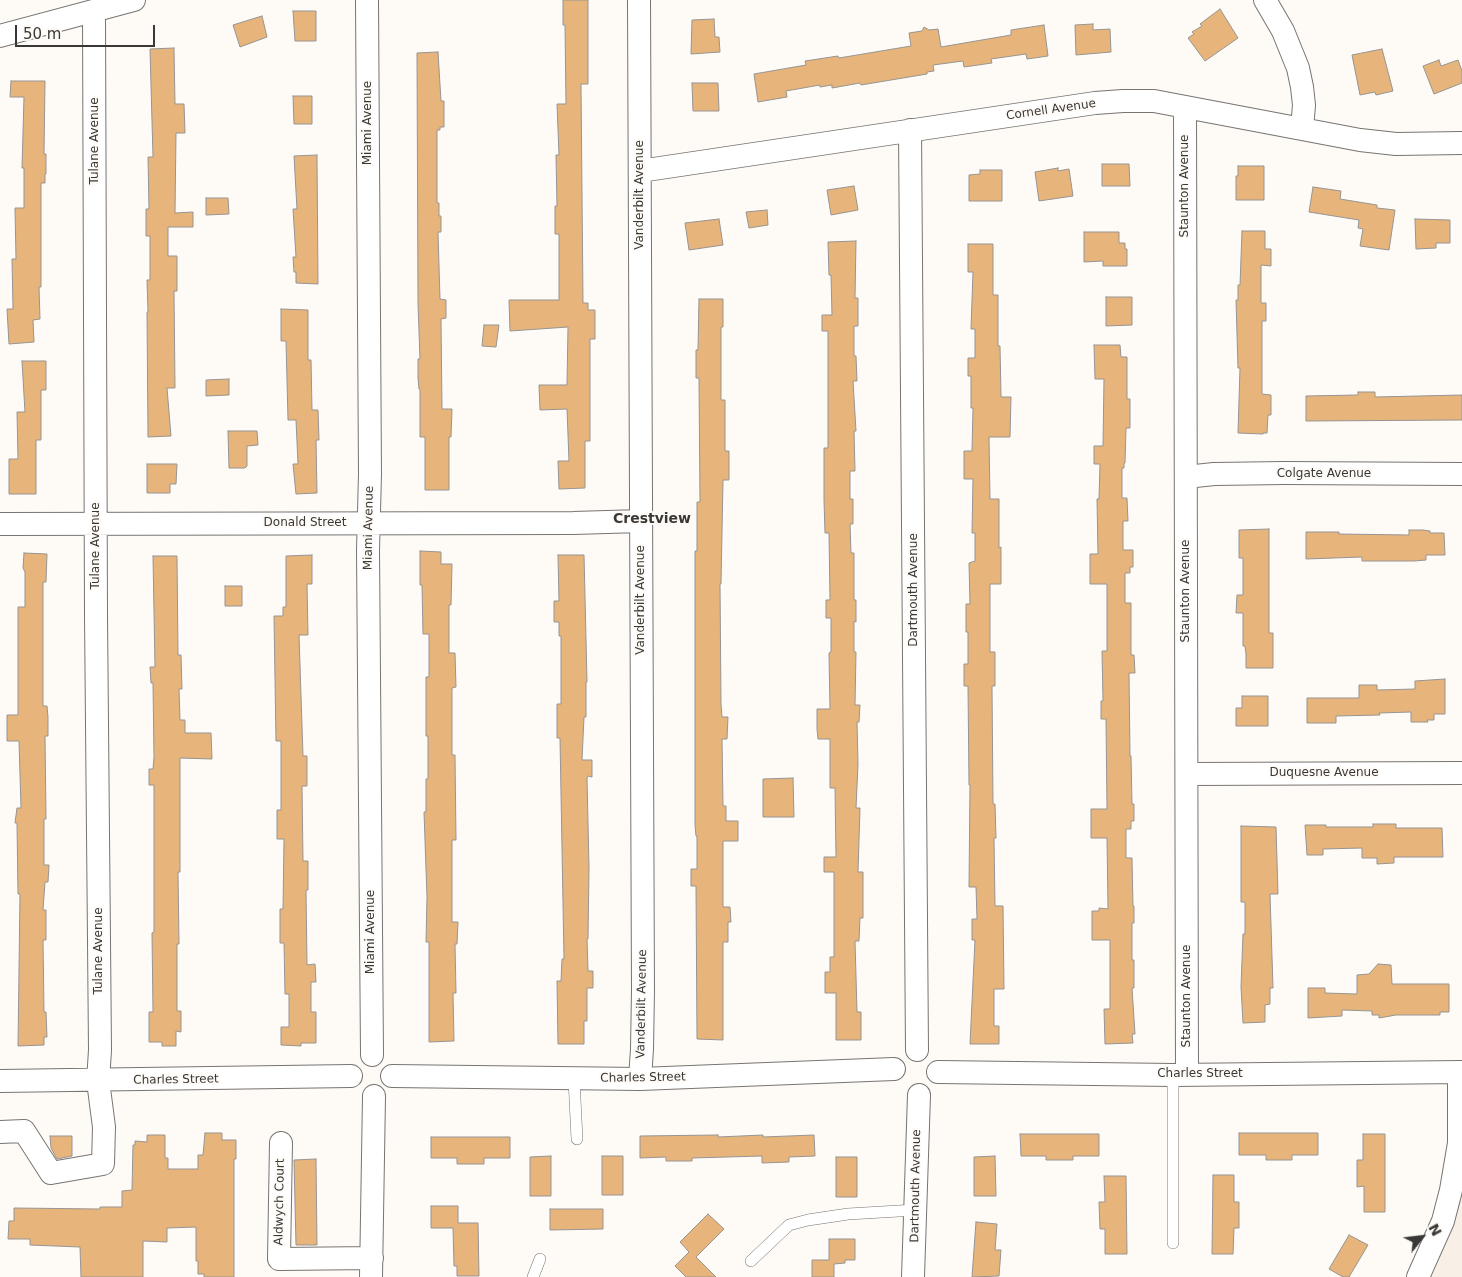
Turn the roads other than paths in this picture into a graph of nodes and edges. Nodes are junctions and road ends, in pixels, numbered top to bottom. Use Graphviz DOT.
graph roads {
  1 [pos="134,0"];
  2 [pos="367,0"];
  3 [pos="639,0"];
  4 [pos="1265,0"];
  5 [pos="94,11"];
  6 [pos="0,36"];
  7 [pos="1185,107"];
  8 [pos="1302,129"];
  9 [pos="910,130"];
  10 [pos="1462,143"];
  11 [pos="640,171"];
  12 [pos="1462,474"];
  13 [pos="1186,477"];
  14 [pos="641,521"];
  15 [pos="369,523"];
  16 [pos="0,524"];
  17 [pos="96,524"];
  18 [pos="1462,772"];
  19 [pos="1187,774"];
  20 [pos="917,1050"];
  21 [pos="372,1055"];
  22 [pos="894,1069"];
  23 [pos="938,1072"];
  24 [pos="1461,1072"];
  25 [pos="1180,1074"];
  26 [pos="351,1076"];
  27 [pos="392,1076"];
  28 [pos="574,1079"];
  29 [pos="640,1079"];
  30 [pos="0,1081"];
  31 [pos="98,1081"];
  32 [pos="918,1094"];
  33 [pos="374,1096"];
  34 [pos="0,1132"];
  35 [pos="576,1139"];
  36 [pos="281,1143"];
  37 [pos="916,1210"];
  38 [pos="1173,1243"];
  39 [pos="540,1259"];
  40 [pos="751,1262"];
  41 [pos="371,1268"];
  42 [pos="533,1277"];
  43 [pos="913,1277"];
  44 [pos="1418,1277"];
  1 -- 5 [label="street"];
  2 -- 15 [label="street, Miami Avenue"];
  3 -- 11 [label="street, Vanderbilt Avenue"];
  4 -- 8 [label="street"];
  5 -- 6 [label="street"];
  5 -- 17 [label="street, Tulane Avenue"];
  7 -- 8 [label="street, Cornell Avenue"];
  7 -- 9 [label="street, Cornell Avenue"];
  7 -- 13 [label="street, Staunton Avenue"];
  8 -- 10 [label="street, Cornell Avenue"];
  9 -- 11 [label="street, Cornell Avenue"];
  9 -- 20 [label="street, Dartmouth Avenue"];
  11 -- 14 [label="street, Vanderbilt Avenue"];
  12 -- 13 [label="street, Colgate Avenue"];
  13 -- 19 [label="street, Staunton Avenue"];
  14 -- 15 [label="street, Donald Street"];
  14 -- 29 [label="street, Vanderbilt Avenue"];
  15 -- 17 [label="street, Donald Street"];
  15 -- 21 [label="street, Miami Avenue"];
  16 -- 17 [label="street, Donald Street"];
  17 -- 31 [label="street, Tulane Avenue"];
  18 -- 19 [label="street, Duquesne Avenue"];
  19 -- 25 [label="street, Staunton Avenue"];
  20 -- 22 [label="street"];
  20 -- 23 [label="street"];
  21 -- 26 [label="street"];
  21 -- 27 [label="street"];
  22 -- 29 [label="street, Charles Street"];
  22 -- 32 [label="street"];
  23 -- 25 [label="street, Charles Street"];
  23 -- 32 [label="street"];
  24 -- 25 [label="street, Charles Street"];
  24 -- 44 [label="street"];
  25 -- 38 [label="lane"];
  26 -- 31 [label="street, Charles Street"];
  26 -- 33 [label="street"];
  27 -- 28 [label="street, Charles Street"];
  27 -- 33 [label="street"];
  28 -- 29 [label="street, Charles Street"];
  28 -- 35 [label="lane"];
  30 -- 31 [label="street, Charles Street"];
  31 -- 34 [label="street, Tulane Avenue"];
  32 -- 37 [label="street, Dartmouth Avenue"];
  33 -- 41 [label="street"];
  36 -- 41 [label="street, Aldwych Court"];
  37 -- 40 [label="lane"];
  37 -- 43 [label="street, Dartmouth Avenue"];
  39 -- 42 [label="lane"];
}
